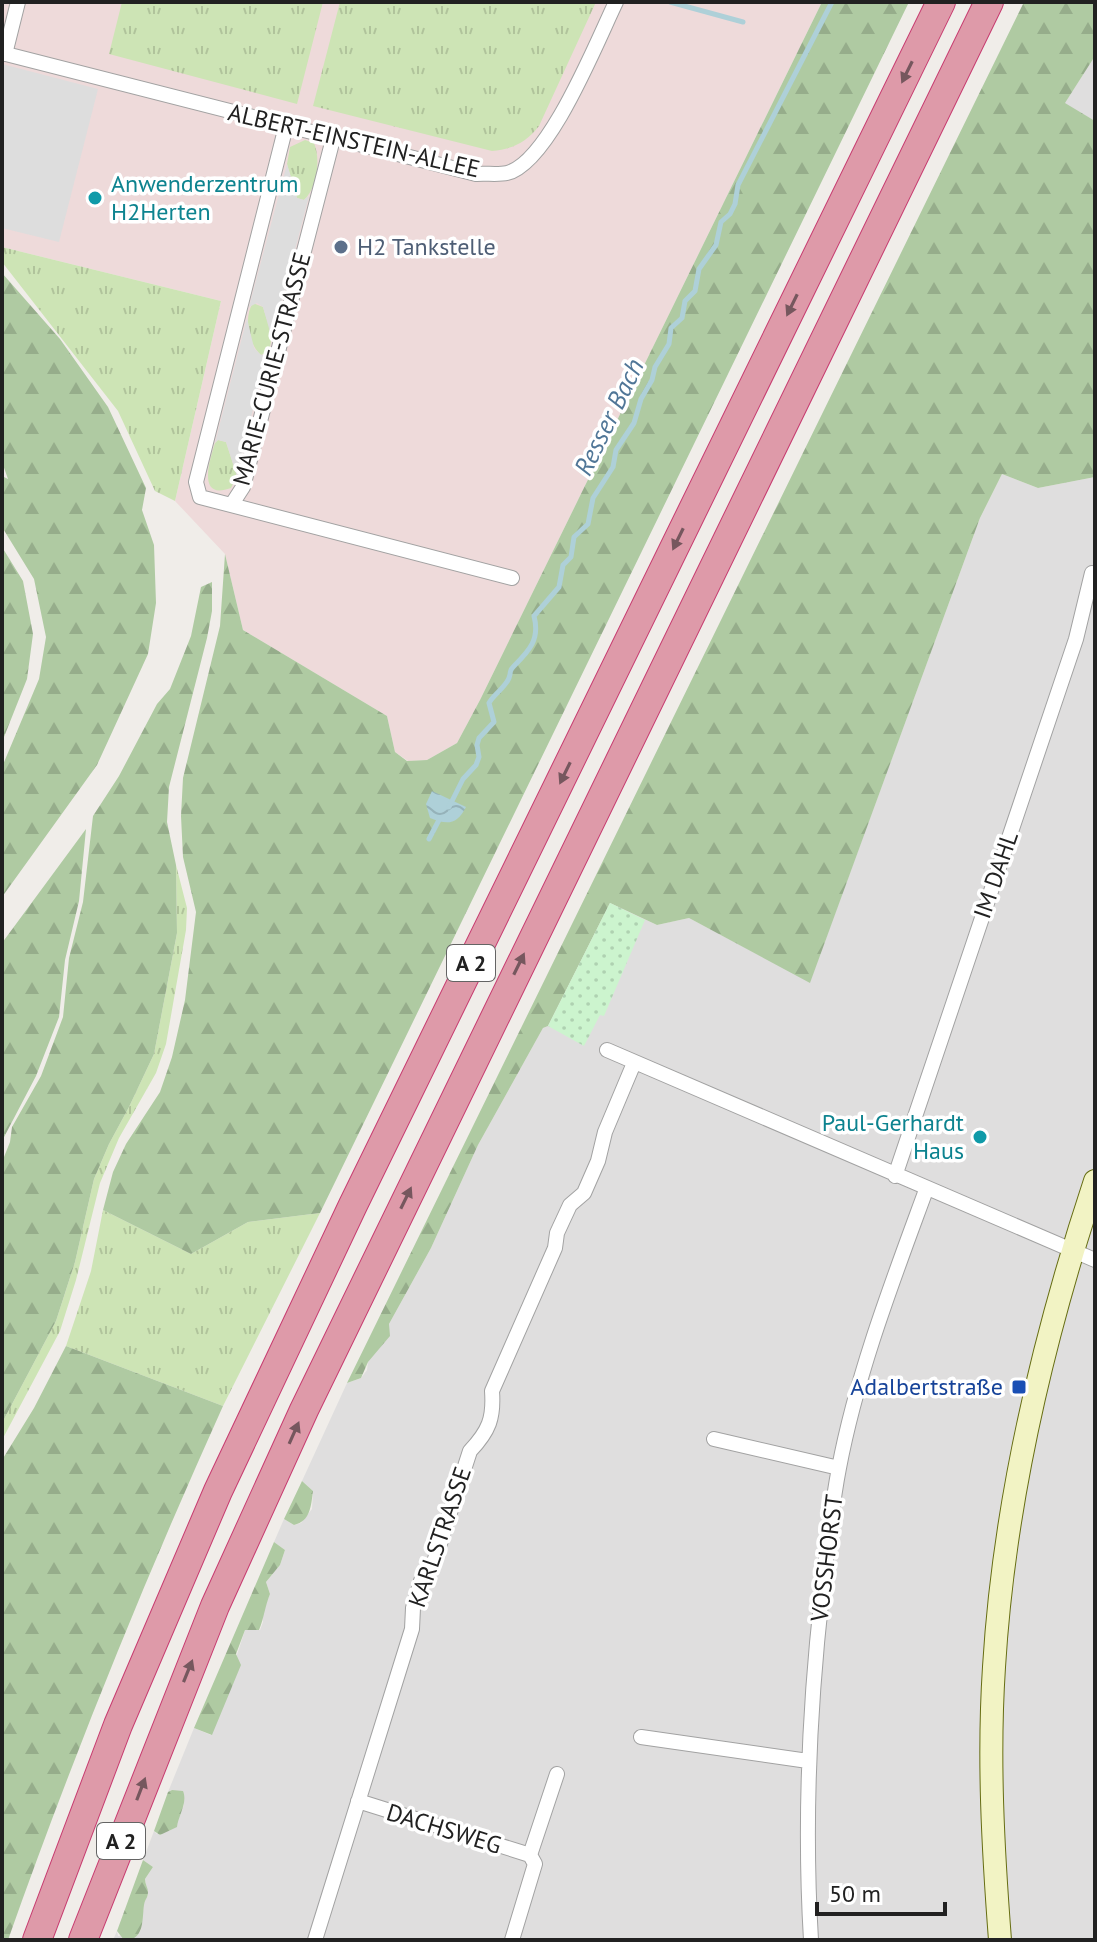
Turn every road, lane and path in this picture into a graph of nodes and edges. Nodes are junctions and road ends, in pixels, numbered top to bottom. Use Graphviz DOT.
graph roads {
  1 [pos="18,2"];
  2 [pos="616,2"];
  3 [pos="941,2"];
  4 [pos="989,2"];
  5 [pos="3,54"];
  6 [pos="286,126"];
  7 [pos="333,139"];
  8 [pos="232,504"];
  9 [pos="1092,573"];
  10 [pos="512,578"];
  11 [pos="607,1050"];
  12 [pos="634,1063"];
  13 [pos="895,1176"];
  14 [pos="1095,1181"];
  15 [pos="926,1190"];
  16 [pos="1072,1250"];
  17 [pos="1095,1260"];
  18 [pos="714,1439"];
  19 [pos="839,1468"];
  20 [pos="641,1737"];
  21 [pos="808,1761"];
  22 [pos="557,1774"];
  23 [pos="358,1801"];
  24 [pos="530,1855"];
  25 [pos="37,1940"];
  26 [pos="83,1940"];
  27 [pos="315,1940"];
  28 [pos="512,1940"];
  29 [pos="811,1940"];
  30 [pos="1000,1940"];
  1 -- 5 [label="street"];
  2 -- 7 [label="street, ALBERT-EINSTEIN-ALLEE"];
  3 -- 25 [label="highway, A 2, one-way"];
  26 -- 4 [label="highway, A 2, one-way"];
  5 -- 6 [label="street, ALBERT-EINSTEIN-ALLEE"];
  6 -- 7 [label="street, ALBERT-EINSTEIN-ALLEE"];
  6 -- 8 [label="street, MARIE-CURIE-STRASSE"];
  7 -- 8 [label="street, MARIE-CURIE-STRASSE"];
  8 -- 10 [label="street, MARIE-CURIE-STRASSE"];
  9 -- 13 [label="street, IM DAHL"];
  11 -- 12 [label="street"];
  12 -- 13 [label="street"];
  12 -- 23 [label="street, KARLSTRASSE"];
  13 -- 15 [label="street"];
  14 -- 16 [label="main road"];
  15 -- 16 [label="street"];
  15 -- 19 [label="street, VOSSHORST"];
  16 -- 17 [label="street"];
  16 -- 30 [label="main road"];
  18 -- 19 [label="street"];
  19 -- 21 [label="street, VOSSHORST"];
  20 -- 21 [label="street"];
  21 -- 29 [label="street, VOSSHORST"];
  22 -- 24 [label="street, DACHSWEG"];
  23 -- 24 [label="street, DACHSWEG"];
  23 -- 27 [label="street, KARLSTRASSE"];
  24 -- 28 [label="street, DACHSWEG"];
}
